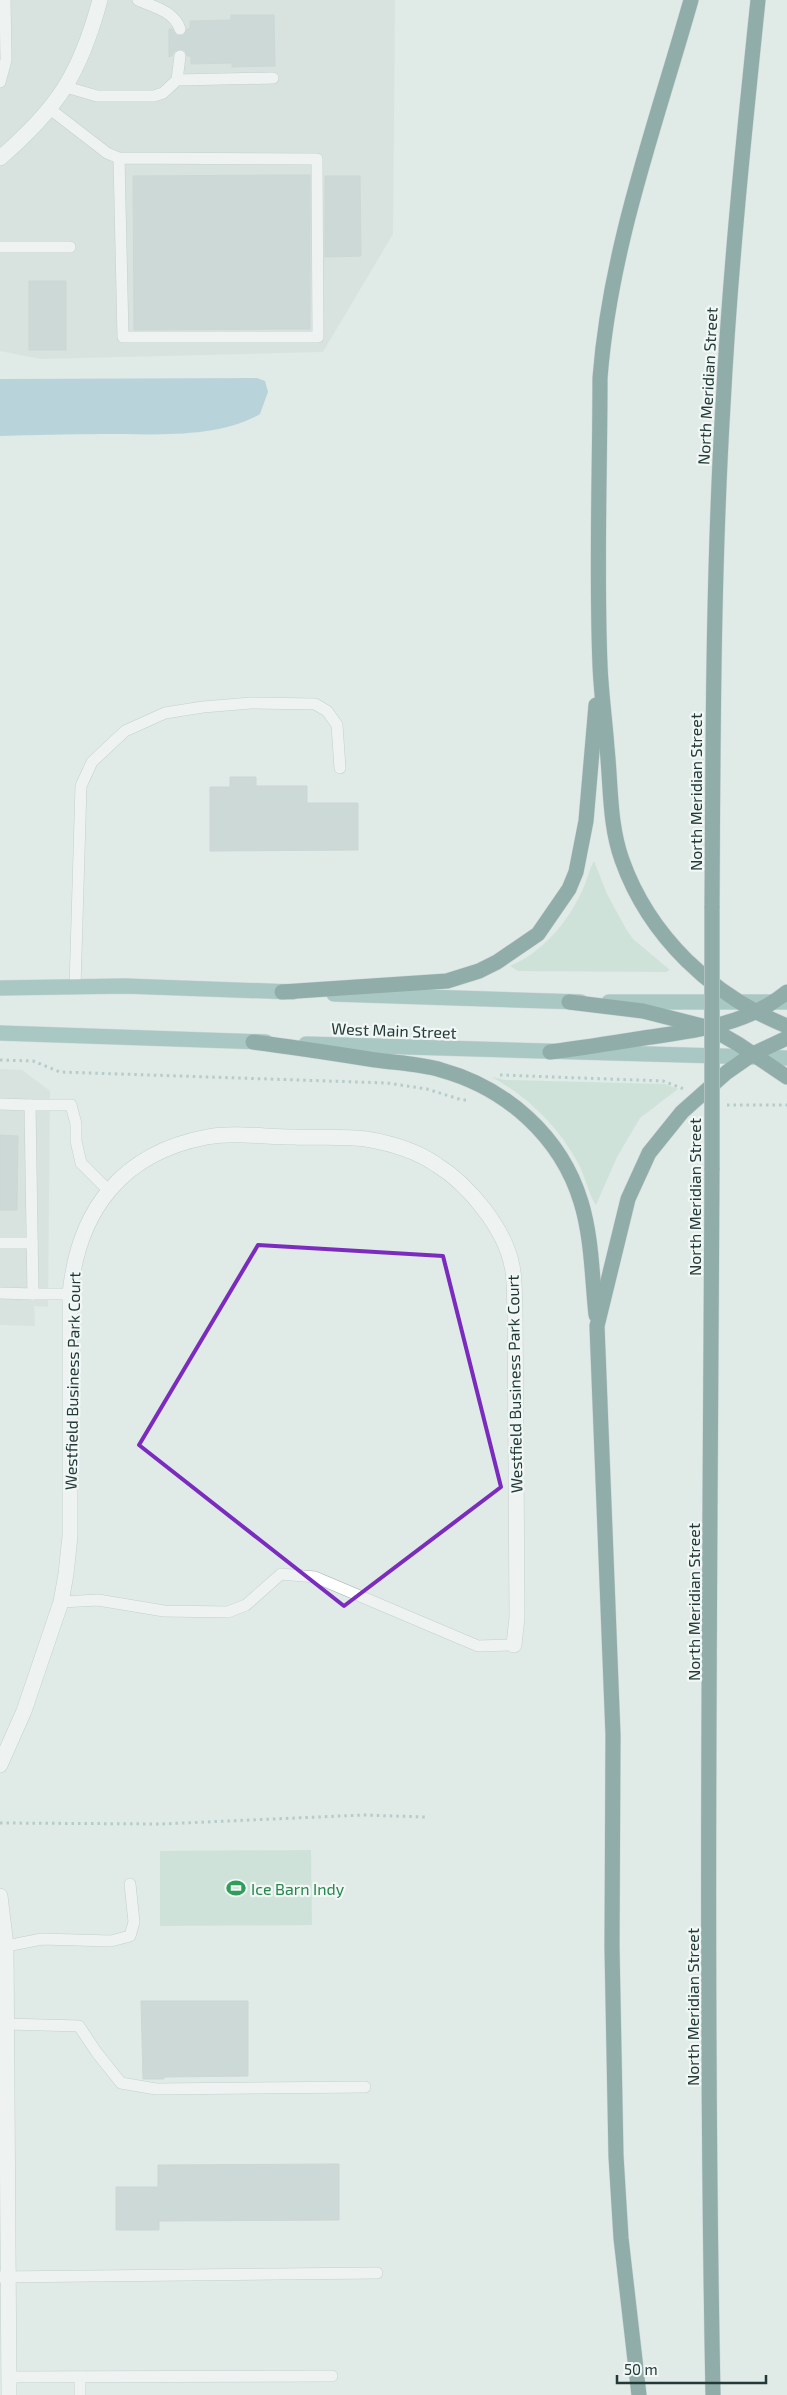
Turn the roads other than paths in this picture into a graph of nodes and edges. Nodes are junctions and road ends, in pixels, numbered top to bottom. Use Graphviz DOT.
graph roads {
  1 [pos="5,0"];
  2 [pos="100,0"];
  3 [pos="138,0"];
  4 [pos="691,0"];
  5 [pos="758,0"];
  6 [pos="180,29"];
  7 [pos="180,56"];
  8 [pos="273,78"];
  9 [pos="177,80"];
  10 [pos="0,82"];
  11 [pos="66,87"];
  12 [pos="50,109"];
  13 [pos="0,158"];
  14 [pos="118,158"];
  15 [pos="0,247"];
  16 [pos="70,247"];
  17 [pos="600,666"];
  18 [pos="340,768"];
  19 [pos="75,987"];
  20 [pos="0,988"];
  21 [pos="282,992"];
  22 [pos="787,992"];
  23 [pos="569,1002"];
  24 [pos="781,1002"];
  25 [pos="741,1003"];
  26 [pos="756,1011"];
  27 [pos="787,1026"];
  28 [pos="710,1028"];
  29 [pos="0,1033"];
  30 [pos="787,1038"];
  31 [pos="253,1042"];
  32 [pos="550,1052"];
  33 [pos="753,1056"];
  34 [pos="787,1058"];
  35 [pos="787,1078"];
  36 [pos="0,1104"];
  37 [pos="30,1104"];
  38 [pos="108,1190"];
  39 [pos="0,1243"];
  40 [pos="32,1243"];
  41 [pos="0,1293"];
  42 [pos="33,1294"];
  43 [pos="70,1294"];
  44 [pos="597,1326"];
  45 [pos="61,1602"];
  46 [pos="514,1645"];
  47 [pos="0,1765"];
  48 [pos="130,1884"];
  49 [pos="0,1896"];
  50 [pos="6,1946"];
  51 [pos="7,2024"];
  52 [pos="4,2066"];
  53 [pos="365,2086"];
  54 [pos="377,2273"];
  55 [pos="5,2277"];
  56 [pos="332,2376"];
  57 [pos="8,2377"];
  58 [pos="80,2377"];
  59 [pos="9,2395"];
  60 [pos="80,2395"];
  61 [pos="639,2395"];
  62 [pos="714,2395"];
  1 -- 10 [label="lane"];
  2 -- 11 [label="street"];
  3 -- 6 [label="lane"];
  4 -- 17 [label="highway"];
  5 -- 62 [label="highway, North Meridian Street, bridge"];
  7 -- 9 [label="lane"];
  8 -- 9 [label="lane"];
  9 -- 11 [label="lane"];
  11 -- 12 [label="street"];
  12 -- 13 [label="street"];
  12 -- 14 [label="lane"];
  14 -- 14 [label="lane"];
  15 -- 16 [label="lane"];
  17 -- 21 [label="highway"];
  17 -- 25 [label="highway"];
  18 -- 19 [label="lane"];
  19 -- 20 [label="main road, West Main Street"];
  19 -- 21 [label="main road, West Main Street"];
  21 -- 23 [label="main road, West Main Street"];
  22 -- 24 [label="highway"];
  23 -- 25 [label="main road, West Main Street"];
  23 -- 28 [label="highway"];
  24 -- 25 [label="main road, West Main Street"];
  24 -- 26 [label="highway"];
  25 -- 26 [label="highway"];
  26 -- 27 [label="highway"];
  26 -- 28 [label="highway"];
  28 -- 32 [label="highway"];
  28 -- 33 [label="highway"];
  29 -- 31 [label="main road, West Main Street"];
  30 -- 33 [label="highway"];
  31 -- 32 [label="main road, West Main Street"];
  31 -- 44 [label="highway"];
  32 -- 33 [label="main road, West Main Street"];
  33 -- 34 [label="main road, West Main Street"];
  33 -- 35 [label="highway"];
  33 -- 44 [label="highway"];
  36 -- 37 [label="lane"];
  37 -- 38 [label="lane"];
  37 -- 40 [label="lane"];
  38 -- 43 [label="street, Westfield Business Park Court"];
  38 -- 46 [label="street, Westfield Business Park Court"];
  39 -- 40 [label="lane"];
  40 -- 42 [label="lane"];
  41 -- 42 [label="lane"];
  42 -- 43 [label="lane"];
  43 -- 45 [label="street, Westfield Business Park Court"];
  44 -- 61 [label="highway"];
  45 -- 46 [label="lane"];
  45 -- 47 [label="street, Westfield Business Park Court"];
  48 -- 50 [label="lane"];
  49 -- 50 [label="street"];
  50 -- 51 [label="street"];
  51 -- 52 [label="street"];
  51 -- 53 [label="lane"];
  52 -- 55 [label="street"];
  54 -- 55 [label="lane"];
  55 -- 57 [label="street"];
  56 -- 58 [label="lane"];
  57 -- 58 [label="lane"];
  57 -- 59 [label="street"];
  58 -- 60 [label="lane"];
}
